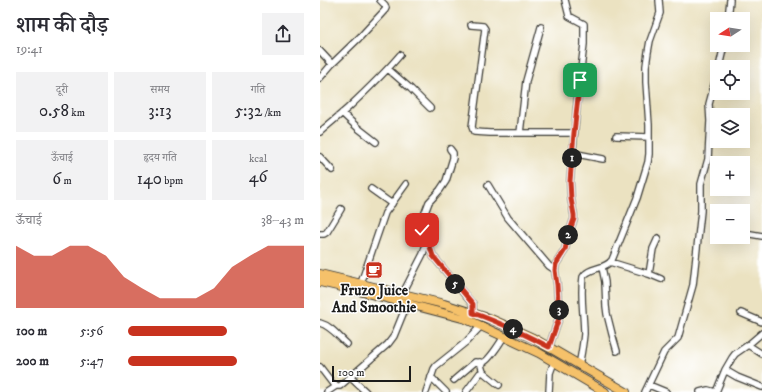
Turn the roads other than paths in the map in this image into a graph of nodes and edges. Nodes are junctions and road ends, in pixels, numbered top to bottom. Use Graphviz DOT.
graph roads {
  1 [pos="380,0"];
  2 [pos="565,0"];
  3 [pos="659,0"];
  4 [pos="730,0"];
  5 [pos="729,12"];
  6 [pos="471,25"];
  7 [pos="541,27"];
  8 [pos="320,51"];
  9 [pos="400,55"];
  10 [pos="332,64"];
  11 [pos="388,69"];
  12 [pos="320,78"];
  13 [pos="710,100"];
  14 [pos="430,108"];
  15 [pos="342,113"];
  16 [pos="710,116"];
  17 [pos="320,132"];
  18 [pos="520,133"];
  19 [pos="574,133"];
  20 [pos="616,136"];
  21 [pos="649,137"];
  22 [pos="376,142"];
  23 [pos="450,149"];
  24 [pos="572,153"];
  25 [pos="320,157"];
  26 [pos="603,159"];
  27 [pos="332,170"];
  28 [pos="406,184"];
  29 [pos="488,185"];
  30 [pos="371,189"];
  31 [pos="392,204"];
  32 [pos="341,209"];
  33 [pos="320,234"];
  34 [pos="750,234"];
  35 [pos="762,236"];
  36 [pos="658,238"];
  37 [pos="428,241"];
  38 [pos="610,262"];
  39 [pos="602,267"];
  40 [pos="555,270"];
  41 [pos="320,274"];
  42 [pos="649,274"];
  43 [pos="661,279"];
  44 [pos="320,282"];
  45 [pos="360,287"];
  46 [pos="403,294"];
  47 [pos="407,304"];
  48 [pos="473,313"];
  49 [pos="741,313"];
  50 [pos="762,322"];
  51 [pos="320,323"];
  52 [pos="481,326"];
  53 [pos="762,333"];
  54 [pos="504,336"];
  55 [pos="347,344"];
  56 [pos="748,345"];
  57 [pos="549,347"];
  58 [pos="617,351"];
  59 [pos="762,354"];
  60 [pos="480,362"];
  61 [pos="554,362"];
  62 [pos="579,366"];
  63 [pos="320,367"];
  64 [pos="725,370"];
  65 [pos="483,372"];
  66 [pos="350,377"];
  67 [pos="431,377"];
  68 [pos="454,380"];
  69 [pos="649,384"];
  70 [pos="499,385"];
  71 [pos="336,386"];
  72 [pos="762,388"];
  73 [pos="327,392"];
  74 [pos="366,392"];
  75 [pos="426,392"];
  76 [pos="446,392"];
  77 [pos="466,392"];
  78 [pos="549,392"];
  79 [pos="605,392"];
  80 [pos="626,392"];
  81 [pos="645,392"];
  82 [pos="666,392"];
  83 [pos="700,392"];
  84 [pos="715,392"];
  1 -- 10 [label="street"];
  2 -- 19 [label="street"];
  3 -- 21 [label="street"];
  4 -- 5 [label="street"];
  6 -- 18 [label="street"];
  7 -- 18 [label="street"];
  8 -- 10 [label="street"];
  9 -- 11 [label="street"];
  10 -- 12 [label="street"];
  11 -- 14 [label="street"];
  11 -- 15 [label="street"];
  13 -- 16 [label="street"];
  15 -- 17 [label="street"];
  15 -- 22 [label="street"];
  16 -- 69 [label="street"];
  18 -- 19 [label="street"];
  19 -- 24 [label="street"];
  20 -- 21 [label="street"];
  21 -- 38 [label="street"];
  23 -- 37 [label="street"];
  24 -- 26 [label="street"];
  24 -- 40 [label="street"];
  25 -- 27 [label="street"];
  28 -- 31 [label="street"];
  29 -- 40 [label="street"];
  30 -- 31 [label="street"];
  31 -- 45 [label="street"];
  32 -- 33 [label="street"];
  34 -- 35 [label="street"];
  36 -- 42 [label="street"];
  37 -- 46 [label="street"];
  37 -- 48 [label="street"];
  38 -- 39 [label="street"];
  38 -- 42 [label="street"];
  39 -- 58 [label="street"];
  39 -- 62 [label="street"];
  40 -- 57 [label="street"];
  41 -- 45 [label="main road"];
  42 -- 43 [label="street"];
  44 -- 45 [label="main road"];
  45 -- 46 [label="main road"];
  45 -- 47 [label="main road"];
  46 -- 48 [label="main road"];
  47 -- 52 [label="main road"];
  47 -- 66 [label="street"];
  48 -- 57 [label="main road"];
  49 -- 50 [label="street"];
  51 -- 55 [label="street"];
  52 -- 54 [label="main road"];
  52 -- 67 [label="street"];
  53 -- 56 [label="street"];
  54 -- 60 [label="street"];
  54 -- 61 [label="main road"];
  56 -- 59 [label="street"];
  56 -- 64 [label="street"];
  57 -- 62 [label="main road"];
  60 -- 65 [label="street"];
  60 -- 68 [label="street"];
  61 -- 78 [label="street"];
  61 -- 79 [label="main road"];
  62 -- 80 [label="main road"];
  63 -- 71 [label="street"];
  64 -- 72 [label="street"];
  64 -- 84 [label="street"];
  65 -- 70 [label="street"];
  65 -- 77 [label="street"];
  66 -- 71 [label="street"];
  66 -- 74 [label="street"];
  67 -- 75 [label="street"];
  67 -- 76 [label="street"];
  69 -- 81 [label="street"];
  69 -- 82 [label="street"];
  71 -- 73 [label="street"];
  83 -- 84 [label="street"];
}
